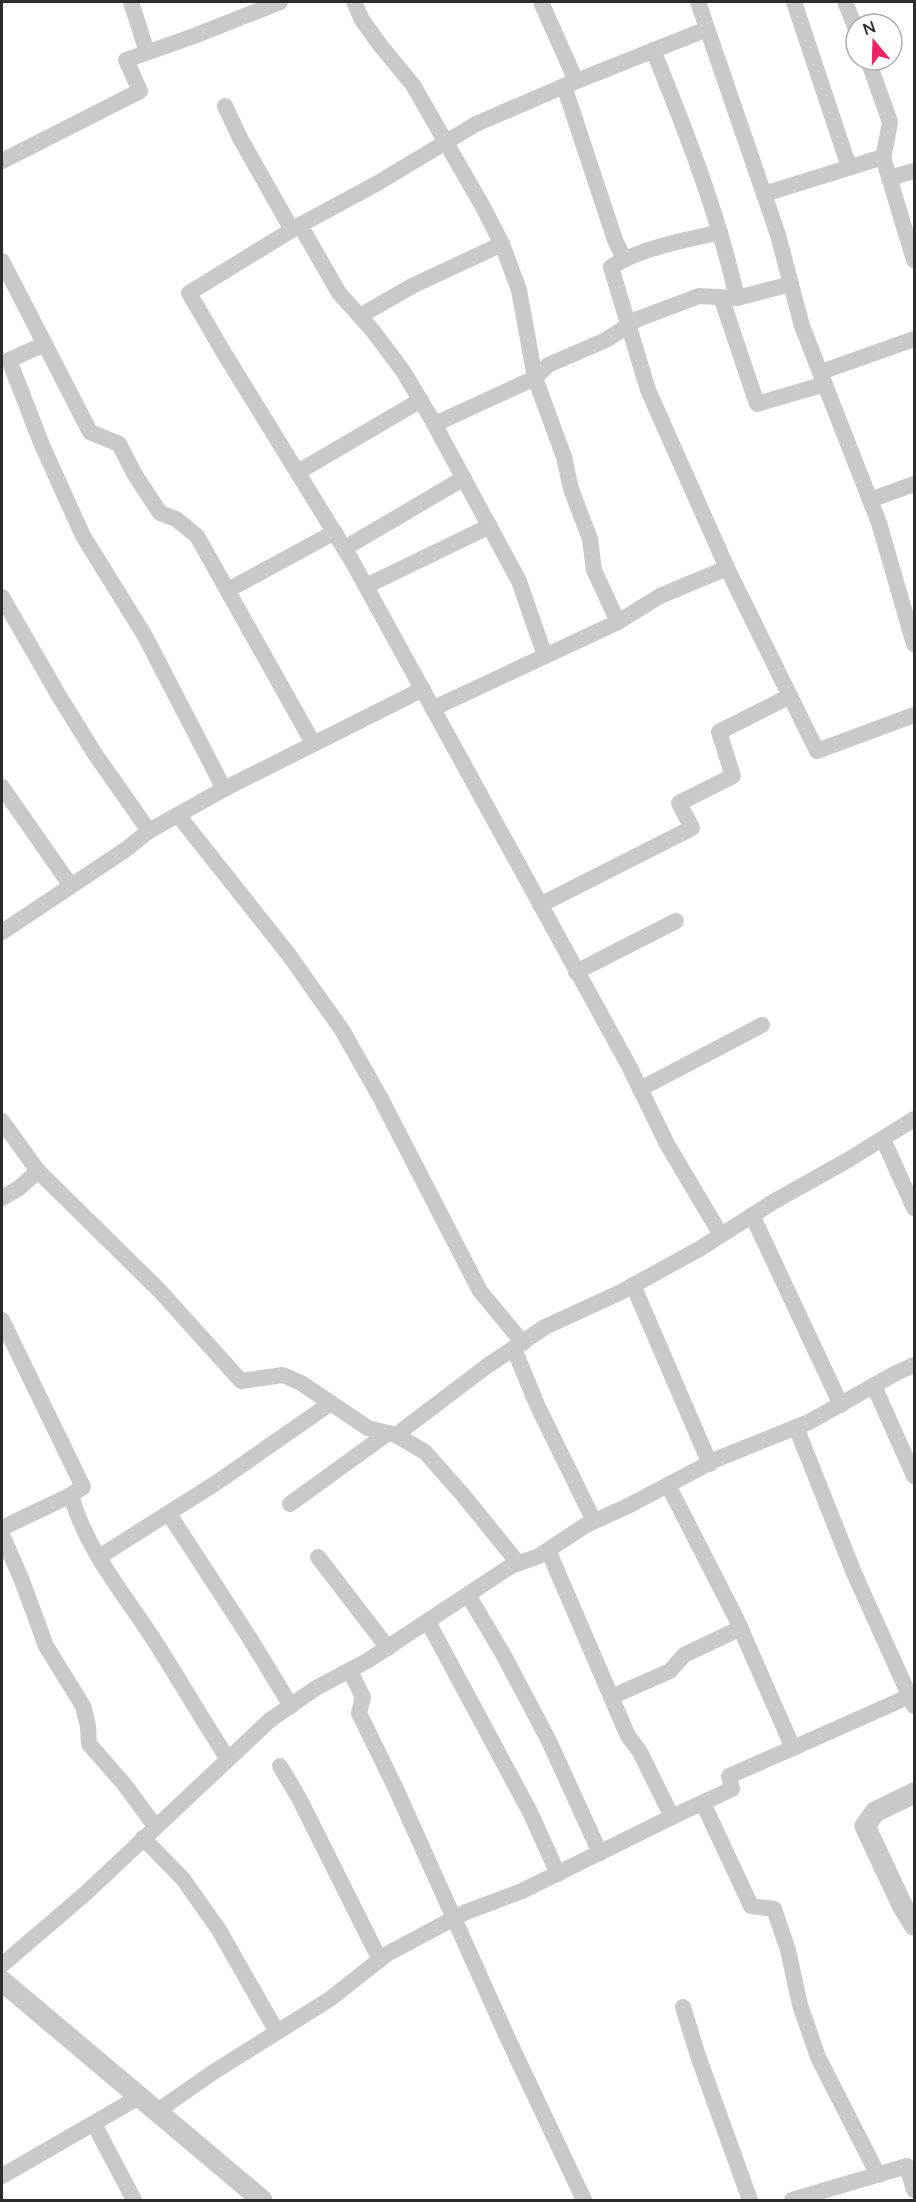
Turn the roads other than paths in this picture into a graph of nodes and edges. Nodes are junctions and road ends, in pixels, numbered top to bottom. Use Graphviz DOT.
graph roads {
  1 [pos="131,2"];
  2 [pos="280,2"];
  3 [pos="354,2"];
  4 [pos="541,2"];
  5 [pos="698,2"];
  6 [pos="794,2"];
  7 [pos="706,29"];
  8 [pos="653,50"];
  9 [pos="147,52"];
  10 [pos="872,72"];
  11 [pos="570,84"];
  12 [pos="225,106"];
  13 [pos="446,142"];
  14 [pos="883,159"];
  15 [pos="2,161"];
  16 [pos="849,167"];
  17 [pos="915,171"];
  18 [pos="889,178"];
  19 [pos="764,194"];
  20 [pos="296,227"];
  21 [pos="720,232"];
  22 [pos="502,244"];
  23 [pos="624,258"];
  24 [pos="915,260"];
  25 [pos="2,261"];
  26 [pos="791,284"];
  27 [pos="729,297"];
  28 [pos="360,316"];
  29 [pos="628,326"];
  30 [pos="915,339"];
  31 [pos="45,344"];
  32 [pos="535,378"];
  33 [pos="823,378"];
  34 [pos="421,400"];
  35 [pos="435,424"];
  36 [pos="298,472"];
  37 [pos="464,478"];
  38 [pos="915,484"];
  39 [pos="870,500"];
  40 [pos="490,526"];
  41 [pos="335,532"];
  42 [pos="345,548"];
  43 [pos="727,568"];
  44 [pos="366,586"];
  45 [pos="228,590"];
  46 [pos="2,597"];
  47 [pos="618,622"];
  48 [pos="915,644"];
  49 [pos="545,656"];
  50 [pos="423,690"];
  51 [pos="790,696"];
  52 [pos="434,708"];
  53 [pos="915,714"];
  54 [pos="313,743"];
  55 [pos="2,787"];
  56 [pos="224,789"];
  57 [pos="178,815"];
  58 [pos="149,831"];
  59 [pos="71,886"];
  60 [pos="540,906"];
  61 [pos="676,921"];
  62 [pos="2,932"];
  63 [pos="576,972"];
  64 [pos="762,1024"];
  65 [pos="640,1089"];
  66 [pos="915,1119"];
  67 [pos="2,1121"];
  68 [pos="883,1139"];
  69 [pos="38,1171"];
  70 [pos="2,1198"];
  71 [pos="915,1208"];
  72 [pos="752,1215"];
  73 [pos="721,1235"];
  74 [pos="633,1285"];
  75 [pos="2,1320"];
  76 [pos="518,1346"];
  77 [pos="915,1365"];
  78 [pos="874,1386"];
  79 [pos="332,1403"];
  80 [pos="841,1405"];
  81 [pos="796,1427"];
  82 [pos="392,1434"];
  83 [pos="710,1464"];
  84 [pos="915,1476"];
  85 [pos="668,1485"];
  86 [pos="71,1495"];
  87 [pos="290,1504"];
  88 [pos="168,1514"];
  89 [pos="594,1521"];
  90 [pos="2,1535"];
  91 [pos="548,1550"];
  92 [pos="99,1557"];
  93 [pos="318,1557"];
  94 [pos="518,1563"];
  95 [pos="468,1595"];
  96 [pos="429,1622"];
  97 [pos="741,1628"];
  98 [pos="388,1648"];
  99 [pos="350,1671"];
  100 [pos="611,1697"];
  101 [pos="912,1701"];
  102 [pos="291,1706"];
  103 [pos="793,1748"];
  104 [pos="228,1759"];
  105 [pos="280,1766"];
  106 [pos="915,1793"];
  107 [pos="703,1803"];
  108 [pos="672,1817"];
  109 [pos="149,1832"];
  110 [pos="600,1853"];
  111 [pos="558,1874"];
  112 [pos="908,1902"];
  113 [pos="454,1919"];
  114 [pos="915,1925"];
  115 [pos="380,1960"];
  116 [pos="2,1965"];
  117 [pos="2,1981"];
  118 [pos="683,2007"];
  119 [pos="277,2032"];
  120 [pos="140,2097"];
  121 [pos="156,2112"];
  122 [pos="94,2124"];
  123 [pos="878,2175"];
  124 [pos="2,2176"];
  125 [pos="915,2190"];
  126 [pos="134,2200"];
  127 [pos="262,2200"];
  128 [pos="584,2200"];
  129 [pos="750,2200"];
  130 [pos="792,2200"];
  1 -- 9 [label="street"];
  2 -- 9 [label="street"];
  3 -- 13 [label="street"];
  4 -- 11 [label="street"];
  5 -- 7 [label="street"];
  6 -- 16 [label="street"];
  7 -- 8 [label="street"];
  7 -- 19 [label="street"];
  8 -- 11 [label="street"];
  8 -- 21 [label="street"];
  9 -- 15 [label="street"];
  10 -- 14 [label="street"];
  11 -- 13 [label="street"];
  11 -- 23 [label="street"];
  12 -- 20 [label="street"];
  13 -- 20 [label="street"];
  13 -- 22 [label="street"];
  14 -- 16 [label="street"];
  14 -- 18 [label="street"];
  16 -- 19 [label="street"];
  17 -- 18 [label="street"];
  18 -- 24 [label="street"];
  19 -- 26 [label="street"];
  20 -- 28 [label="street"];
  20 -- 36 [label="street"];
  21 -- 23 [label="street"];
  21 -- 27 [label="street"];
  22 -- 28 [label="street"];
  22 -- 32 [label="street"];
  23 -- 29 [label="street"];
  25 -- 31 [label="street"];
  26 -- 27 [label="street"];
  26 -- 33 [label="street"];
  27 -- 29 [label="street"];
  27 -- 33 [label="street"];
  28 -- 34 [label="street"];
  29 -- 32 [label="street"];
  29 -- 43 [label="street"];
  30 -- 33 [label="street"];
  31 -- 45 [label="street"];
  31 -- 56 [label="street"];
  32 -- 35 [label="street"];
  32 -- 47 [label="street"];
  33 -- 39 [label="street"];
  34 -- 35 [label="street"];
  34 -- 36 [label="street"];
  35 -- 37 [label="street"];
  36 -- 41 [label="street"];
  37 -- 40 [label="street"];
  37 -- 42 [label="street"];
  38 -- 39 [label="street"];
  39 -- 48 [label="street"];
  40 -- 44 [label="street"];
  40 -- 49 [label="street"];
  41 -- 42 [label="street"];
  41 -- 45 [label="street"];
  42 -- 44 [label="street"];
  43 -- 47 [label="street"];
  43 -- 51 [label="street"];
  44 -- 50 [label="street"];
  45 -- 54 [label="street"];
  46 -- 58 [label="street"];
  47 -- 49 [label="street"];
  49 -- 52 [label="street"];
  50 -- 52 [label="street"];
  50 -- 54 [label="street"];
  51 -- 53 [label="street"];
  51 -- 60 [label="street"];
  52 -- 60 [label="street"];
  54 -- 56 [label="street"];
  55 -- 59 [label="street"];
  56 -- 57 [label="street"];
  57 -- 58 [label="street"];
  57 -- 76 [label="street"];
  58 -- 59 [label="street"];
  59 -- 62 [label="street"];
  60 -- 63 [label="street"];
  61 -- 63 [label="street"];
  63 -- 65 [label="street"];
  64 -- 65 [label="street"];
  65 -- 73 [label="street"];
  66 -- 68 [label="street"];
  67 -- 69 [label="street"];
  68 -- 71 [label="street"];
  68 -- 72 [label="street"];
  69 -- 70 [label="street"];
  69 -- 79 [label="street"];
  72 -- 73 [label="street"];
  72 -- 80 [label="street"];
  73 -- 74 [label="street"];
  74 -- 76 [label="street"];
  74 -- 83 [label="street"];
  75 -- 86 [label="street"];
  76 -- 82 [label="street"];
  76 -- 89 [label="street"];
  77 -- 78 [label="street"];
  78 -- 80 [label="street"];
  78 -- 84 [label="street"];
  79 -- 82 [label="street"];
  79 -- 88 [label="street"];
  80 -- 81 [label="street"];
  81 -- 83 [label="street"];
  81 -- 101 [label="street"];
  82 -- 87 [label="street"];
  82 -- 94 [label="street"];
  83 -- 85 [label="street"];
  85 -- 89 [label="street"];
  85 -- 97 [label="street"];
  86 -- 90 [label="street"];
  86 -- 92 [label="street"];
  88 -- 92 [label="street"];
  88 -- 102 [label="street"];
  89 -- 91 [label="street"];
  90 -- 109 [label="street"];
  91 -- 94 [label="street"];
  91 -- 100 [label="street"];
  92 -- 104 [label="street"];
  93 -- 98 [label="street"];
  94 -- 95 [label="street"];
  95 -- 96 [label="street"];
  95 -- 110 [label="street"];
  96 -- 98 [label="street"];
  96 -- 111 [label="street"];
  97 -- 100 [label="street"];
  97 -- 103 [label="street"];
  98 -- 99 [label="street"];
  99 -- 102 [label="street"];
  99 -- 113 [label="street"];
  100 -- 108 [label="street"];
  101 -- 103 [label="street"];
  102 -- 104 [label="street"];
  103 -- 107 [label="street"];
  104 -- 109 [label="street"];
  105 -- 115 [label="street"];
  106 -- 112 [label="street"];
  107 -- 108 [label="street"];
  107 -- 123 [label="street"];
  108 -- 110 [label="street"];
  109 -- 116 [label="street"];
  109 -- 119 [label="street"];
  110 -- 111 [label="street"];
  111 -- 113 [label="street"];
  112 -- 114 [label="street"];
  113 -- 115 [label="street"];
  113 -- 128 [label="street"];
  115 -- 119 [label="street"];
  117 -- 120 [label="street"];
  118 -- 129 [label="street"];
  119 -- 121 [label="street"];
  120 -- 121 [label="street"];
  120 -- 122 [label="street"];
  121 -- 127 [label="street"];
  122 -- 124 [label="street"];
  122 -- 126 [label="street"];
  123 -- 125 [label="street"];
  123 -- 130 [label="street"];
}
